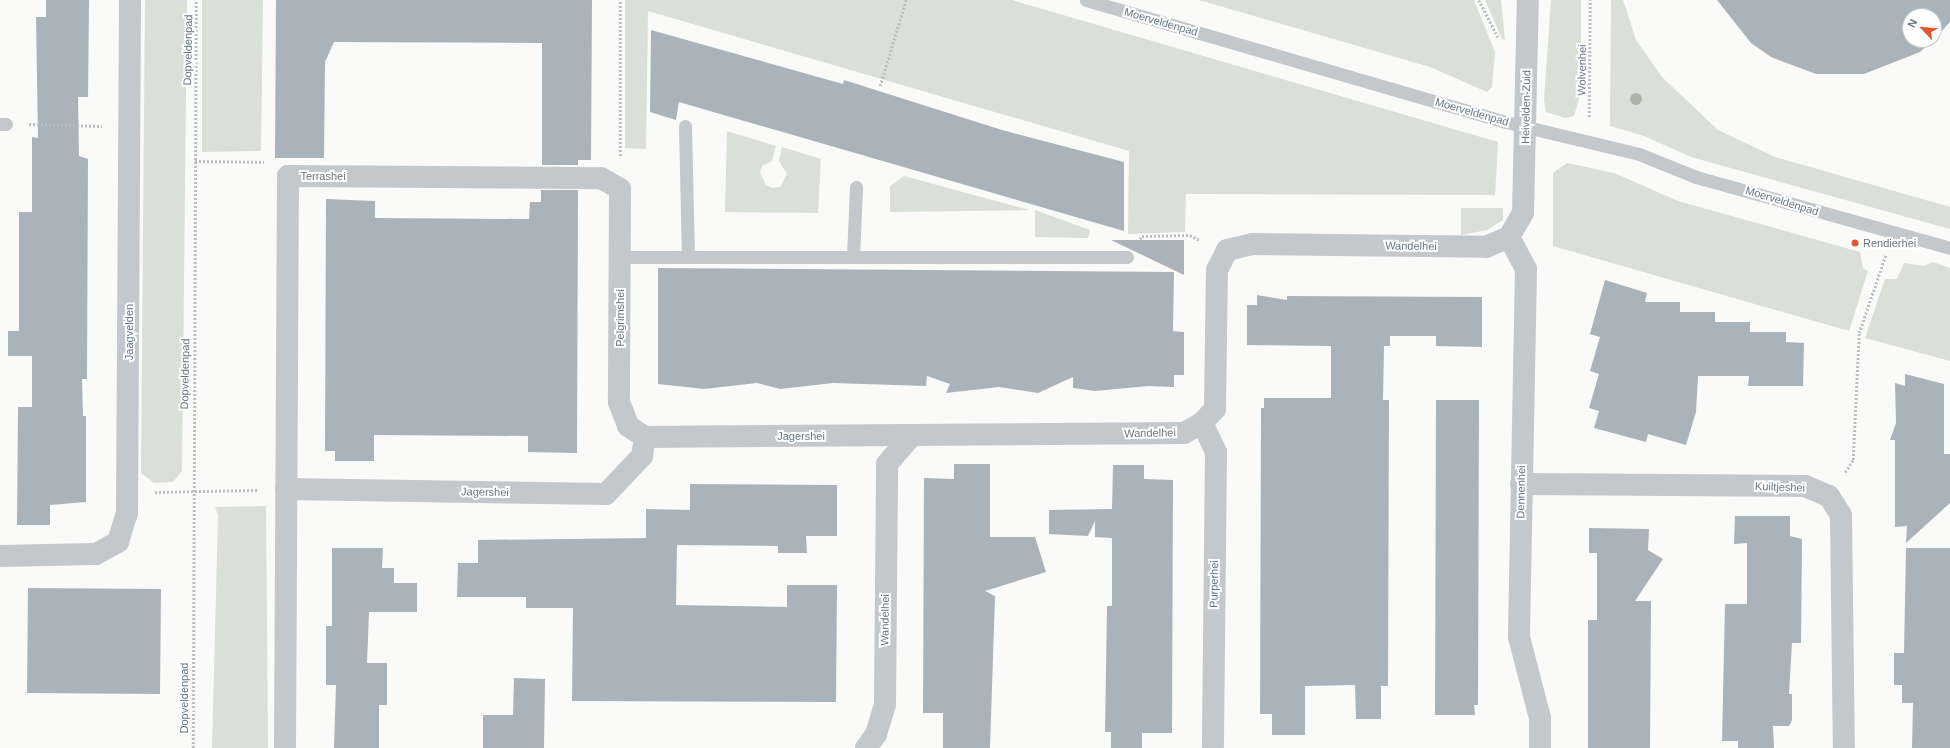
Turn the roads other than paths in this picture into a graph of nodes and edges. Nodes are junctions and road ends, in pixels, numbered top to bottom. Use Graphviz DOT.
graph roads {
  1 [pos="130,0"];
  2 [pos="1086,0"];
  3 [pos="1528,0"];
  4 [pos="685,126"];
  5 [pos="1527,127"];
  6 [pos="856,187"];
  7 [pos="620,189"];
  8 [pos="1509,237"];
  9 [pos="1950,248"];
  10 [pos="620,257"];
  11 [pos="688,257"];
  12 [pos="853,257"];
  13 [pos="1127,257"];
  14 [pos="1202,423"];
  15 [pos="912,436"];
  16 [pos="645,437"];
  17 [pos="1521,484"];
  18 [pos="286,489"];
  19 [pos="0,556"];
  20 [pos="876,743"];
  21 [pos="285,748"];
  22 [pos="1213,748"];
  23 [pos="1540,748"];
  24 [pos="1844,748"];
  1 -- 19 [label="street, Jaagvelden"];
  2 -- 5 [label="lane, Moerveldenpad"];
  3 -- 5 [label="street, Heivelden-Zuid"];
  4 -- 11 [label="lane"];
  5 -- 8 [label="street, Heivelden-Zuid"];
  5 -- 9 [label="lane, Moerveldenpad"];
  6 -- 12 [label="lane"];
  7 -- 10 [label="street, Pelgrimshei"];
  7 -- 18 [label="street, Terrashei"];
  8 -- 14 [label="street, Wandelhei"];
  8 -- 17 [label="street, Dennenhei"];
  10 -- 11 [label="lane"];
  10 -- 16 [label="street, Pelgrimshei"];
  11 -- 12 [label="lane"];
  12 -- 13 [label="lane"];
  14 -- 15 [label="street, Wandelhei"];
  14 -- 22 [label="street, Purperhei"];
  15 -- 16 [label="street, Jagershei"];
  15 -- 20 [label="street, Wandelhei"];
  16 -- 18 [label="street, Jagershei"];
  17 -- 23 [label="street, Dennenhei"];
  17 -- 24 [label="street, Kuiltjeshei"];
  18 -- 21 [label="street"];
}
